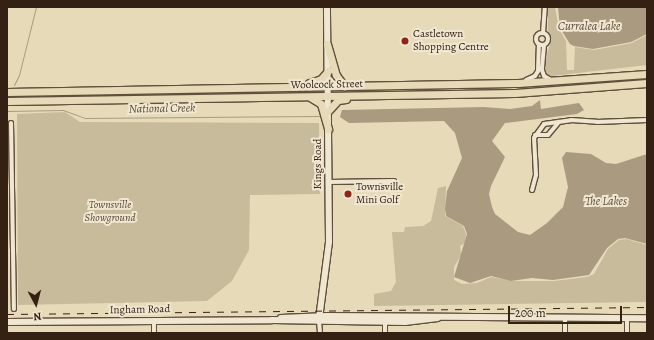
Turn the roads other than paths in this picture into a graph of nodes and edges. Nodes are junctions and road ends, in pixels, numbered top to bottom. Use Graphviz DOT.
graph roads {
  1 [pos="327,7"];
  2 [pos="545,7"];
  3 [pos="543,33"];
  4 [pos="327,44"];
  5 [pos="541,45"];
  6 [pos="328,71"];
  7 [pos="647,74"];
  8 [pos="553,81"];
  9 [pos="647,82"];
  10 [pos="518,83"];
  11 [pos="328,86"];
  12 [pos="344,86"];
  13 [pos="219,88"];
  14 [pos="7,92"];
  15 [pos="384,94"];
  16 [pos="328,95"];
  17 [pos="307,96"];
  18 [pos="7,101"];
  19 [pos="328,111"];
  20 [pos="647,120"];
  21 [pos="560,122"];
  22 [pos="11,123"];
  23 [pos="547,124"];
  24 [pos="328,129"];
  25 [pos="541,129"];
  26 [pos="552,131"];
  27 [pos="543,134"];
  28 [pos="535,135"];
  29 [pos="7,164"];
  30 [pos="12,164"];
  31 [pos="394,181"];
  32 [pos="328,182"];
  33 [pos="532,190"];
  34 [pos="7,239"];
  35 [pos="13,239"];
  36 [pos="14,309"];
  37 [pos="319,318"];
  38 [pos="565,318"];
  39 [pos="627,318"];
  40 [pos="647,318"];
  41 [pos="384,319"];
  42 [pos="154,320"];
  43 [pos="7,322"];
  44 [pos="154,333"];
  45 [pos="320,333"];
  46 [pos="385,333"];
  47 [pos="565,333"];
  48 [pos="627,333"];
  1 -- 4 [label="main road, Kings Road"];
  2 -- 3 [label="street"];
  3 -- 5 [label="street"];
  3 -- 5 [label="street"];
  4 -- 6 [label="main road, Kings Road"];
  4 -- 12 [label="main road"];
  5 -- 8 [label="street"];
  5 -- 10 [label="street"];
  6 -- 11 [label="main road, Kings Road"];
  6 -- 13 [label="main road"];
  7 -- 8 [label="main road, Woolcock Street"];
  8 -- 10 [label="main road, Woolcock Street"];
  9 -- 15 [label="main road, Woolcock Street"];
  10 -- 12 [label="main road, Woolcock Street"];
  11 -- 12 [label="main road, Woolcock Street"];
  11 -- 13 [label="main road, Woolcock Street"];
  11 -- 16 [label="main road, Kings Road"];
  13 -- 14 [label="main road, Woolcock Street"];
  15 -- 16 [label="main road, Woolcock Street"];
  15 -- 19 [label="main road"];
  16 -- 17 [label="main road, Woolcock Street"];
  16 -- 19 [label="main road, Kings Road"];
  17 -- 18 [label="main road, Woolcock Street"];
  17 -- 24 [label="main road"];
  19 -- 24 [label="main road, Kings Road"];
  20 -- 21 [label="street"];
  21 -- 23 [label="street"];
  21 -- 26 [label="street"];
  22 -- 30 [label="street"];
  23 -- 25 [label="street"];
  23 -- 26 [label="street"];
  24 -- 32 [label="main road, Kings Road"];
  25 -- 27 [label="street"];
  25 -- 28 [label="street"];
  26 -- 27 [label="street"];
  27 -- 28 [label="street"];
  28 -- 33 [label="street"];
  29 -- 30 [label="street"];
  30 -- 35 [label="street"];
  31 -- 32 [label="street"];
  32 -- 37 [label="main road, Kings Road"];
  34 -- 35 [label="street"];
  35 -- 36 [label="street"];
  37 -- 41 [label="main road, Ingham Road"];
  37 -- 42 [label="main road, Ingham Road"];
  37 -- 45 [label="street"];
  38 -- 39 [label="main road, Ingham Road"];
  38 -- 41 [label="main road, Ingham Road"];
  38 -- 47 [label="street"];
  39 -- 40 [label="main road, Ingham Road"];
  39 -- 48 [label="street"];
  41 -- 46 [label="street"];
  42 -- 43 [label="main road, Ingham Road"];
  42 -- 44 [label="street"];
}
